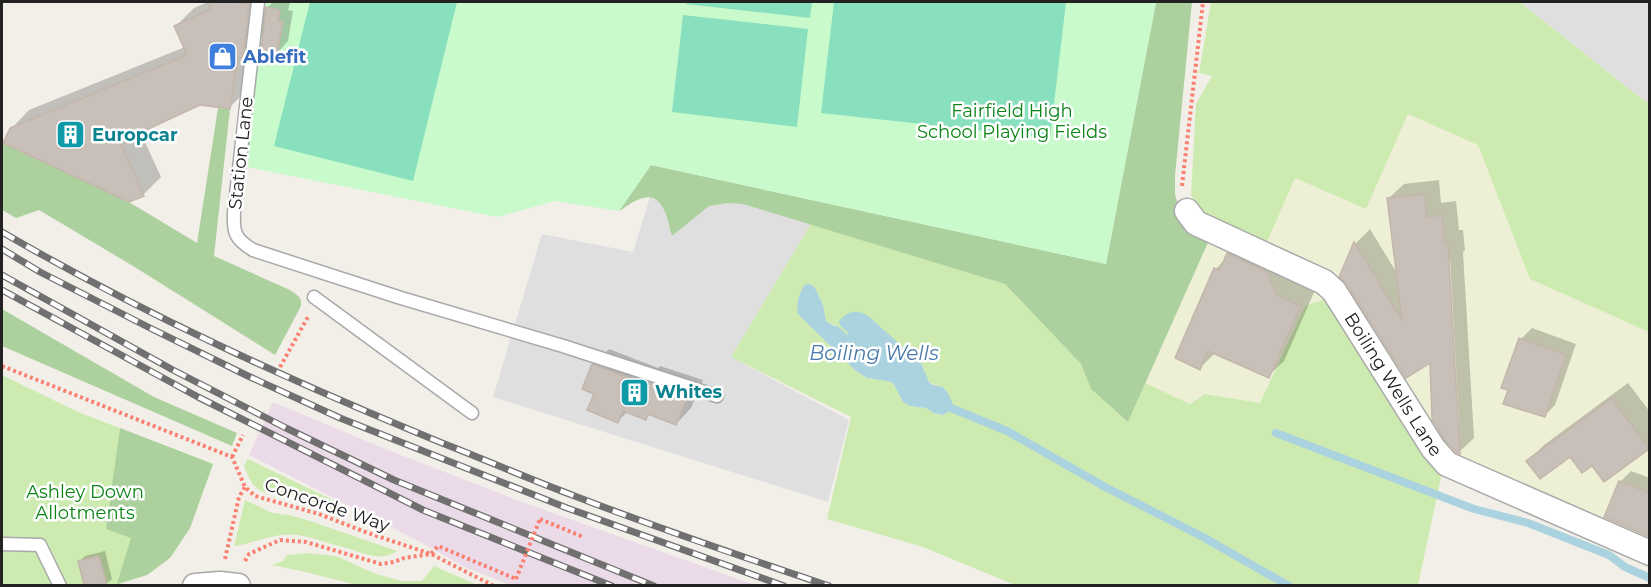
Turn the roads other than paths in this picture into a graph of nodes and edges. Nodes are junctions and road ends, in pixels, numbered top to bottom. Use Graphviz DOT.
graph roads {
  1 [pos="258,2"];
  2 [pos="1187,211"];
  3 [pos="314,297"];
  4 [pos="717,396"];
  5 [pos="472,414"];
  6 [pos="2,543"];
  7 [pos="1650,553"];
  8 [pos="60,585"];
  9 [pos="195,585"];
  10 [pos="234,585"];
  1 -- 4 [label="lane, Station Lane"];
  2 -- 7 [label="street, Boiling Wells Lane"];
  3 -- 5 [label="lane"];
  6 -- 8 [label="lane"];
  9 -- 10 [label="street"];
}
